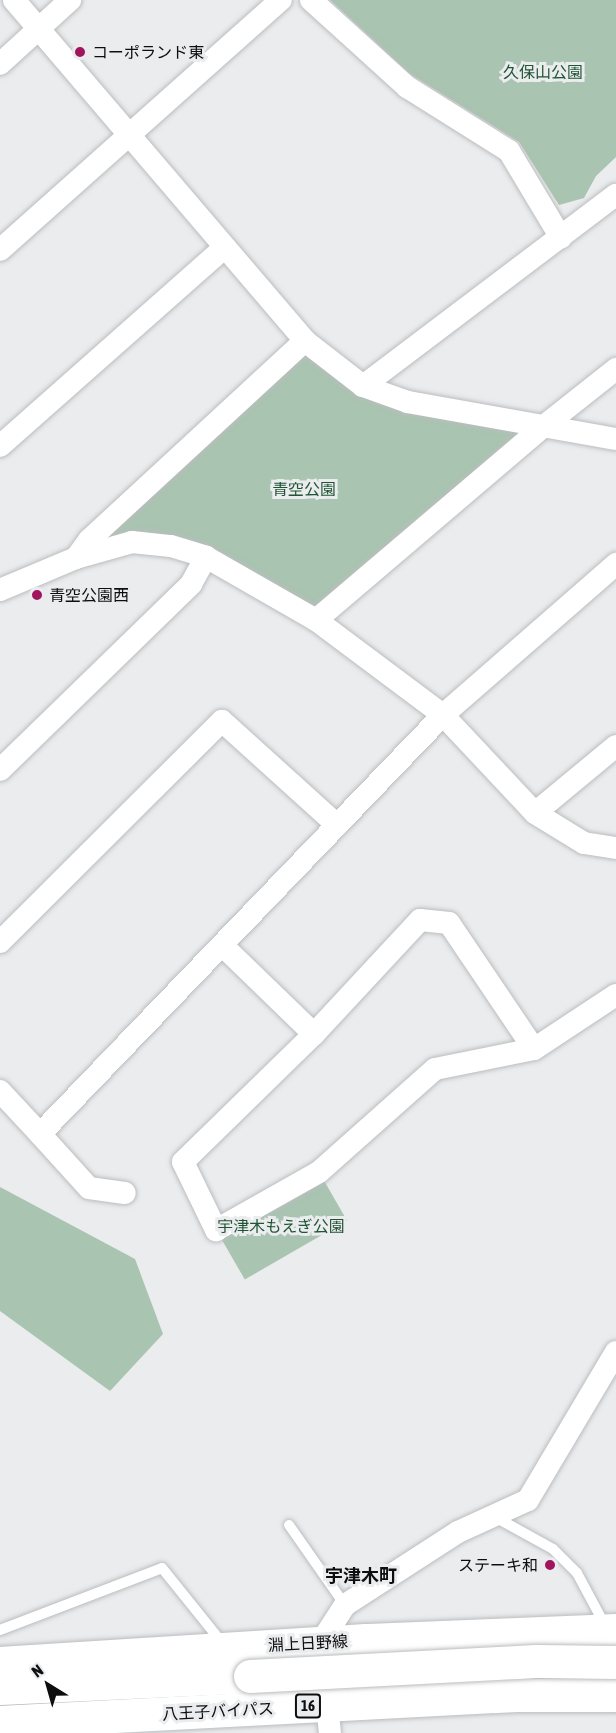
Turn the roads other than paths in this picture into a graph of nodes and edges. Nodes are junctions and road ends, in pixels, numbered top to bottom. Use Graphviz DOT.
graph roads {
  1 [pos="14,0"];
  2 [pos="70,0"];
  3 [pos="281,0"];
  4 [pos="311,0"];
  5 [pos="39,29"];
  6 [pos="0,64"];
  7 [pos="130,135"];
  8 [pos="616,195"];
  9 [pos="561,238"];
  10 [pos="225,246"];
  11 [pos="0,250"];
  12 [pos="305,341"];
  13 [pos="616,369"];
  14 [pos="363,386"];
  15 [pos="544,426"];
  16 [pos="616,439"];
  17 [pos="0,446"];
  18 [pos="206,557"];
  19 [pos="76,558"];
  20 [pos="616,564"];
  21 [pos="0,590"];
  22 [pos="316,621"];
  23 [pos="443,715"];
  24 [pos="616,747"];
  25 [pos="0,770"];
  26 [pos="535,813"];
  27 [pos="337,825"];
  28 [pos="616,848"];
  29 [pos="0,942"];
  30 [pos="222,945"];
  31 [pos="616,995"];
  32 [pos="314,1034"];
  33 [pos="534,1049"];
  34 [pos="0,1091"];
  35 [pos="40,1134"];
  36 [pos="125,1192"];
  37 [pos="616,1352"];
  38 [pos="495,1517"];
  39 [pos="289,1525"];
  40 [pos="345,1605"];
  41 [pos="0,1630"];
  42 [pos="612,1630"];
  43 [pos="321,1642"];
  44 [pos="0,1648"];
  45 [pos="226,1648"];
  46 [pos="616,1662"];
  47 [pos="0,1663"];
  48 [pos="0,1688"];
  49 [pos="616,1695"];
  50 [pos="328,1719"];
  51 [pos="0,1722"];
  1 -- 5 [label="street"];
  2 -- 5 [label="street"];
  3 -- 7 [label="street"];
  4 -- 9 [label="street"];
  5 -- 6 [label="street"];
  5 -- 7 [label="street"];
  7 -- 10 [label="street"];
  7 -- 11 [label="street"];
  8 -- 9 [label="street"];
  9 -- 14 [label="street"];
  10 -- 12 [label="street"];
  10 -- 17 [label="street"];
  12 -- 14 [label="street"];
  12 -- 19 [label="street"];
  13 -- 15 [label="street"];
  14 -- 15 [label="street"];
  15 -- 16 [label="street"];
  15 -- 22 [label="street"];
  18 -- 19 [label="street"];
  18 -- 22 [label="street"];
  18 -- 25 [label="street"];
  19 -- 21 [label="street"];
  20 -- 23 [label="street"];
  22 -- 23 [label="street"];
  23 -- 26 [label="street"];
  23 -- 27 [label="street"];
  24 -- 26 [label="street"];
  26 -- 28 [label="street"];
  27 -- 29 [label="street"];
  27 -- 30 [label="street"];
  30 -- 32 [label="street"];
  30 -- 35 [label="street"];
  31 -- 33 [label="street"];
  32 -- 33 [label="street"];
  32 -- 33 [label="street"];
  34 -- 35 [label="street"];
  35 -- 36 [label="street"];
  37 -- 38 [label="street"];
  38 -- 40 [label="street"];
  38 -- 42 [label="lane"];
  39 -- 40 [label="lane"];
  40 -- 43 [label="street"];
  41 -- 45 [label="lane"];
  42 -- 43 [label="main road, 淵上日野線"];
  43 -- 45 [label="main road, 淵上日野線"];
  43 -- 50 [label="main road"];
  44 -- 47 [label="lane"];
  45 -- 47 [label="main road, 淵上日野線"];
  46 -- 48 [label="highway, 八王子バイパス / 16, bridge"];
  49 -- 50 [label="highway, 八王子バイパス / 16"];
  50 -- 51 [label="highway, 八王子バイパス / 16"];
}
